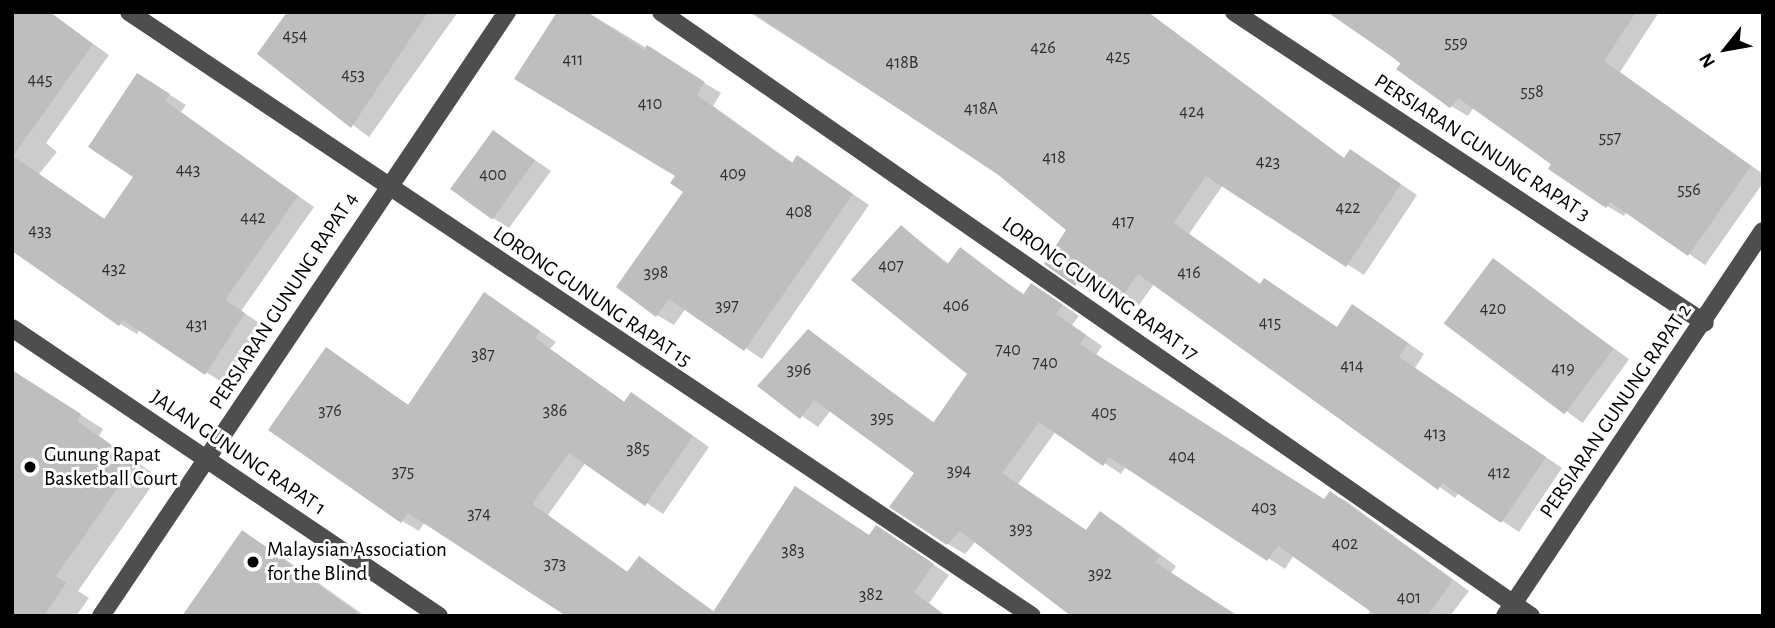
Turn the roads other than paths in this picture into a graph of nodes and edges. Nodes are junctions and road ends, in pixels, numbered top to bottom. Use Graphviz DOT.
graph roads {
  1 [pos="129,12"];
  2 [pos="507,12"];
  3 [pos="661,12"];
  4 [pos="1234,12"];
  5 [pos="385,187"];
  6 [pos="1763,231"];
  7 [pos="1705,323"];
  8 [pos="12,328"];
  9 [pos="208,461"];
  10 [pos="1509,610"];
  11 [pos="101,616"];
  12 [pos="439,616"];
  13 [pos="1032,616"];
  14 [pos="1531,616"];
  1 -- 5 [label="street, LORONG GUNUNG RAPAT 15"];
  2 -- 5 [label="street, PERSIARAN GUNUNG RAPAT 4"];
  3 -- 10 [label="street, LORONG GUNUNG RAPAT 17"];
  4 -- 7 [label="street, PERSIARAN GUNUNG RAPAT 3"];
  5 -- 9 [label="street, PERSIARAN GUNUNG RAPAT 4"];
  5 -- 13 [label="street, LORONG GUNUNG RAPAT 15"];
  6 -- 7 [label="street, PERSIARAN GUNUNG RAPAT 2"];
  7 -- 10 [label="street, PERSIARAN GUNUNG RAPAT 2"];
  8 -- 9 [label="street, JALAN GUNUNG RAPAT 1"];
  9 -- 11 [label="street, PERSIARAN GUNUNG RAPAT 4"];
  9 -- 12 [label="street, JALAN GUNUNG RAPAT 1"];
  10 -- 14 [label="street, LORONG GUNUNG RAPAT 17"];
}
